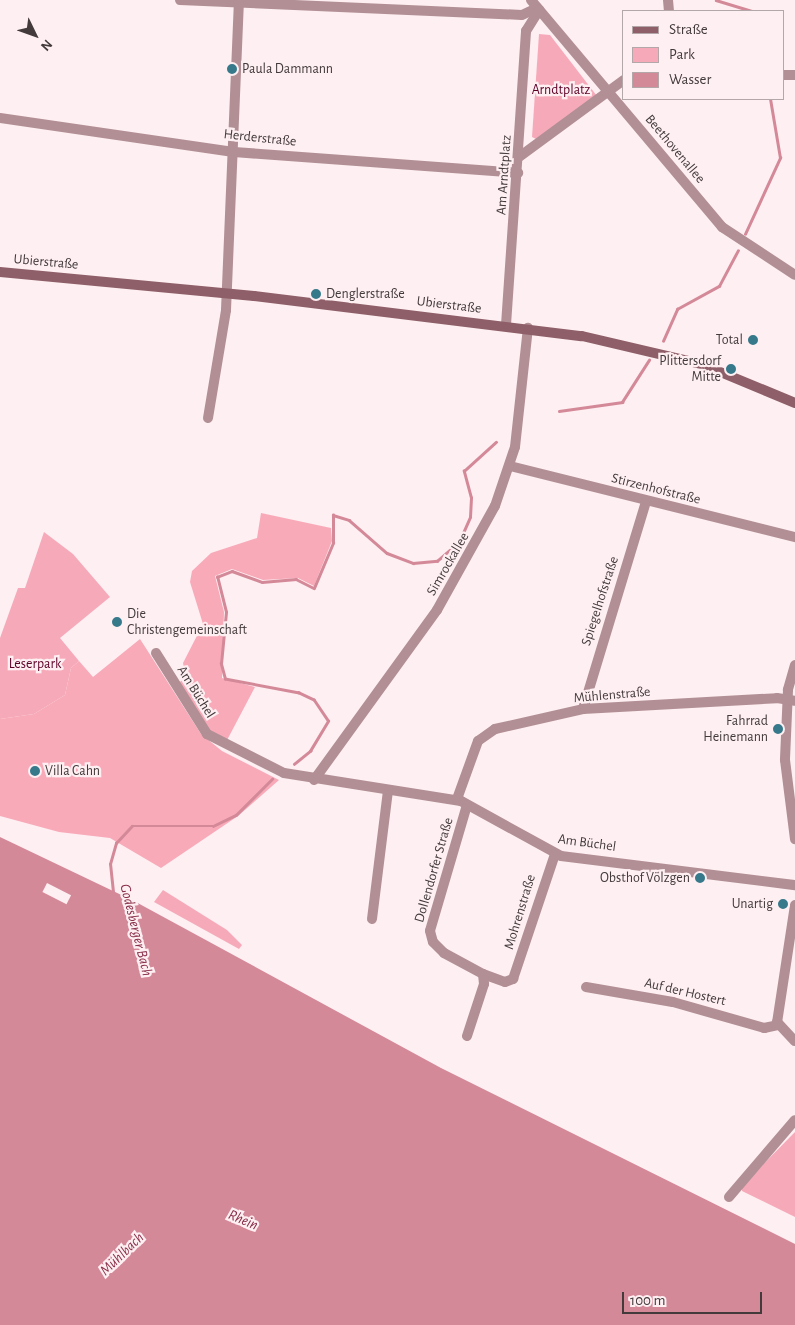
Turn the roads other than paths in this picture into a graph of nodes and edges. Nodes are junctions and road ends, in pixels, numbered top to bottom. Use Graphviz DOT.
graph roads {
  1 [pos="180,0"];
  2 [pos="239,3"];
  3 [pos="536,6"];
  4 [pos="522,15"];
  5 [pos="528,26"];
  6 [pos="622,82"];
  7 [pos="610,94"];
  8 [pos="0,118"];
  9 [pos="234,152"];
  10 [pos="519,157"];
  11 [pos="518,172"];
  12 [pos="0,272"];
  13 [pos="795,275"];
  14 [pos="227,293"];
  15 [pos="506,325"];
  16 [pos="528,328"];
  17 [pos="795,403"];
  18 [pos="208,418"];
  19 [pos="510,466"];
  20 [pos="646,501"];
  21 [pos="795,537"];
  22 [pos="156,653"];
  23 [pos="795,665"];
  24 [pos="791,700"];
  25 [pos="583,709"];
  26 [pos="314,780"];
  27 [pos="388,790"];
  28 [pos="457,800"];
  29 [pos="468,804"];
  30 [pos="795,839"];
  31 [pos="555,854"];
  32 [pos="795,884"];
  33 [pos="795,905"];
  34 [pos="372,919"];
  35 [pos="483,974"];
  36 [pos="514,979"];
  37 [pos="586,986"];
  38 [pos="778,1025"];
  39 [pos="467,1036"];
  40 [pos="795,1041"];
  41 [pos="795,1120"];
  42 [pos="730,1197"];
  1 -- 2 [label="street"];
  2 -- 4 [label="street"];
  2 -- 9 [label="street"];
  3 -- 4 [label="street"];
  3 -- 5 [label="street"];
  3 -- 7 [label="street, Beethovenallee"];
  4 -- 5 [label="street"];
  5 -- 10 [label="street, Am Arndtplatz"];
  6 -- 7 [label="street"];
  7 -- 10 [label="street"];
  7 -- 13 [label="street, Beethovenallee"];
  8 -- 9 [label="street, Herderstraße"];
  9 -- 11 [label="street, Herderstraße"];
  9 -- 14 [label="street"];
  10 -- 11 [label="street, Am Arndtplatz"];
  11 -- 15 [label="street, Am Arndtplatz"];
  12 -- 14 [label="main road, Ubierstraße"];
  14 -- 15 [label="main road, Ubierstraße"];
  14 -- 18 [label="street"];
  15 -- 16 [label="main road, Ubierstraße"];
  16 -- 17 [label="main road, Ubierstraße"];
  16 -- 19 [label="street, Simrockallee"];
  19 -- 20 [label="street, Stirzenhofstraße"];
  19 -- 26 [label="street, Simrockallee"];
  20 -- 21 [label="street, Stirzenhofstraße"];
  20 -- 25 [label="street, Spiegelhofstraße"];
  22 -- 26 [label="street, Am Büchel"];
  23 -- 24 [label="street"];
  24 -- 25 [label="street, Mühlenstraße"];
  24 -- 30 [label="street"];
  25 -- 28 [label="street, Mühlenstraße"];
  26 -- 27 [label="street, Am Büchel"];
  27 -- 28 [label="street, Am Büchel"];
  27 -- 34 [label="street"];
  28 -- 29 [label="street, Am Büchel"];
  29 -- 31 [label="street, Am Büchel"];
  29 -- 35 [label="street, Dollendorfer Straße"];
  31 -- 32 [label="street, Am Büchel"];
  31 -- 36 [label="street, Mohrenstraße"];
  33 -- 38 [label="street"];
  35 -- 36 [label="street, Dollendorfer Straße"];
  35 -- 39 [label="street"];
  37 -- 38 [label="street, Auf der Hostert"];
  38 -- 40 [label="street"];
  41 -- 42 [label="street"];
}
